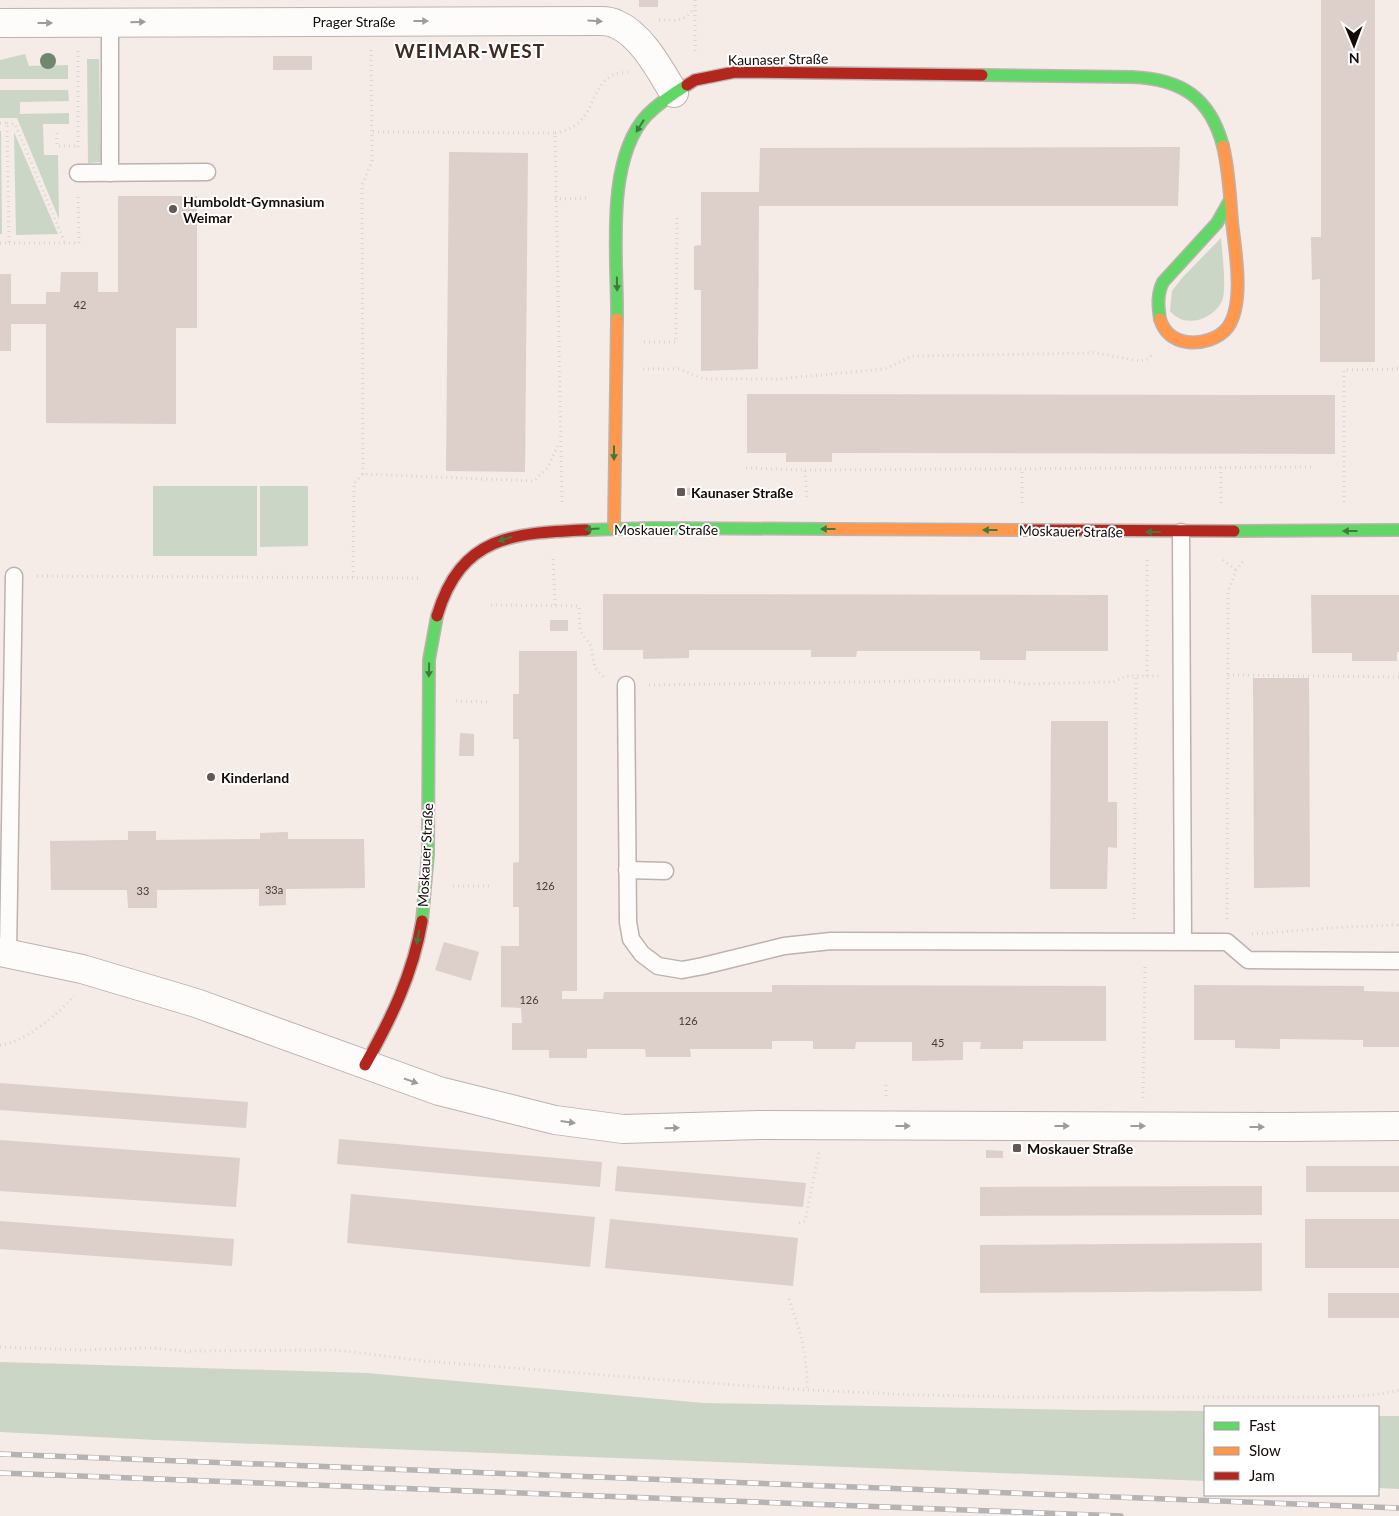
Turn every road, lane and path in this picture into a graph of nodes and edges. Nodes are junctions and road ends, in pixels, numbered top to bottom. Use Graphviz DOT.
graph roads {
  1 [pos="695,0"];
  2 [pos="695,7"];
  3 [pos="371,21"];
  4 [pos="110,22"];
  5 [pos="0,23"];
  6 [pos="627,31"];
  7 [pos="695,37"];
  8 [pos="78,58"];
  9 [pos="657,65"];
  10 [pos="674,92"];
  11 [pos="0,124"];
  12 [pos="7,124"];
  13 [pos="372,132"];
  14 [pos="57,133"];
  15 [pos="554,133"];
  16 [pos="78,146"];
  17 [pos="78,154"];
  18 [pos="207,172"];
  19 [pos="78,173"];
  20 [pos="110,173"];
  21 [pos="590,198"];
  22 [pos="555,199"];
  23 [pos="1230,200"];
  24 [pos="676,218"];
  25 [pos="9,242"];
  26 [pos="65,242"];
  27 [pos="0,243"];
  28 [pos="615,342"];
  29 [pos="1154,353"];
  30 [pos="615,368"];
  31 [pos="1399,369"];
  32 [pos="560,440"];
  33 [pos="1221,467"];
  34 [pos="1312,467"];
  35 [pos="746,468"];
  36 [pos="805,470"];
  37 [pos="363,474"];
  38 [pos="806,502"];
  39 [pos="1344,503"];
  40 [pos="614,528"];
  41 [pos="1399,530"];
  42 [pos="558,531"];
  43 [pos="1264,531"];
  44 [pos="1147,532"];
  45 [pos="1181,532"];
  46 [pos="1220,532"];
  47 [pos="14,576"];
  48 [pos="353,578"];
  49 [pos="449,584"];
  50 [pos="491,606"];
  51 [pos="555,606"];
  52 [pos="1228,675"];
  53 [pos="1136,677"];
  54 [pos="1399,677"];
  55 [pos="626,685"];
  56 [pos="429,701"];
  57 [pos="490,702"];
  58 [pos="627,870"];
  59 [pos="665,870"];
  60 [pos="425,886"];
  61 [pos="490,886"];
  62 [pos="1399,925"];
  63 [pos="1140,941"];
  64 [pos="1183,941"];
  65 [pos="1227,942"];
  66 [pos="4,952"];
  67 [pos="1399,961"];
  68 [pos="82,969"];
  69 [pos="0,1045"];
  70 [pos="365,1065"];
  71 [pos="829,1126"];
  72 [pos="1142,1126"];
  73 [pos="1399,1126"];
  74 [pos="799,1223"];
  75 [pos="788,1300"];
  76 [pos="0,1346"];
  77 [pos="806,1390"];
  78 [pos="1399,1390"];
  1 -- 2 [label="path"];
  2 -- 6 [label="path"];
  2 -- 7 [label="path"];
  4 -- 3 [label="street, Prager Straße, one-way"];
  3 -- 6 [label="street, Prager Straße, one-way"];
  3 -- 13 [label="path"];
  5 -- 4 [label="street, Prager Straße, one-way"];
  4 -- 20 [label="lane"];
  6 -- 9 [label="street, Prager Straße"];
  8 -- 16 [label="path"];
  9 -- 10 [label="street, Prager Straße"];
  9 -- 15 [label="path"];
  10 -- 23 [label="street, Kaunaser Straße"];
  10 -- 28 [label="street, Kaunaser Straße, one-way"];
  11 -- 12 [label="path"];
  12 -- 25 [label="path"];
  12 -- 26 [label="path"];
  13 -- 15 [label="path"];
  13 -- 37 [label="path"];
  14 -- 16 [label="path"];
  15 -- 22 [label="path"];
  16 -- 17 [label="path"];
  18 -- 20 [label="lane"];
  19 -- 20 [label="lane"];
  19 -- 26 [label="path"];
  21 -- 22 [label="path"];
  22 -- 32 [label="path"];
  23 -- 23 [label="street, Kaunaser Straße"];
  24 -- 28 [label="path"];
  25 -- 26 [label="path"];
  25 -- 27 [label="path"];
  28 -- 30 [label="street, Kaunaser Straße"];
  29 -- 30 [label="path"];
  30 -- 40 [label="street, Kaunaser Straße, one-way"];
  31 -- 39 [label="path"];
  32 -- 37 [label="path"];
  32 -- 42 [label="path"];
  33 -- 34 [label="path"];
  33 -- 36 [label="path"];
  33 -- 46 [label="path"];
  35 -- 36 [label="path"];
  36 -- 38 [label="path"];
  37 -- 48 [label="path"];
  40 -- 42 [label="street, Moskauer Straße, one-way"];
  44 -- 40 [label="street, Moskauer Straße, one-way"];
  41 -- 43 [label="street, Moskauer Straße, one-way"];
  42 -- 49 [label="street, Moskauer Straße, one-way"];
  42 -- 51 [label="path"];
  43 -- 46 [label="street, Moskauer Straße"];
  43 -- 52 [label="path"];
  45 -- 44 [label="street, Moskauer Straße, one-way"];
  44 -- 53 [label="path"];
  45 -- 46 [label="street, Moskauer Straße"];
  45 -- 64 [label="lane"];
  47 -- 48 [label="path"];
  47 -- 66 [label="lane"];
  48 -- 49 [label="path"];
  49 -- 56 [label="street, Moskauer Straße, one-way"];
  50 -- 51 [label="path"];
  51 -- 55 [label="path"];
  52 -- 54 [label="path"];
  52 -- 65 [label="path"];
  53 -- 55 [label="path"];
  53 -- 63 [label="path"];
  55 -- 58 [label="lane"];
  56 -- 57 [label="path"];
  56 -- 60 [label="street, Moskauer Straße"];
  58 -- 59 [label="lane"];
  58 -- 63 [label="lane"];
  60 -- 61 [label="path"];
  60 -- 70 [label="street, Moskauer Straße, one-way"];
  62 -- 65 [label="path"];
  63 -- 64 [label="lane"];
  63 -- 72 [label="path"];
  64 -- 65 [label="lane"];
  65 -- 67 [label="lane"];
  66 -- 68 [label="street"];
  68 -- 69 [label="path"];
  68 -- 70 [label="street"];
  70 -- 71 [label="street, one-way"];
  71 -- 72 [label="street, one-way"];
  71 -- 74 [label="path"];
  72 -- 73 [label="street, one-way"];
  75 -- 77 [label="path"];
  76 -- 77 [label="path"];
  77 -- 78 [label="path"];
}
